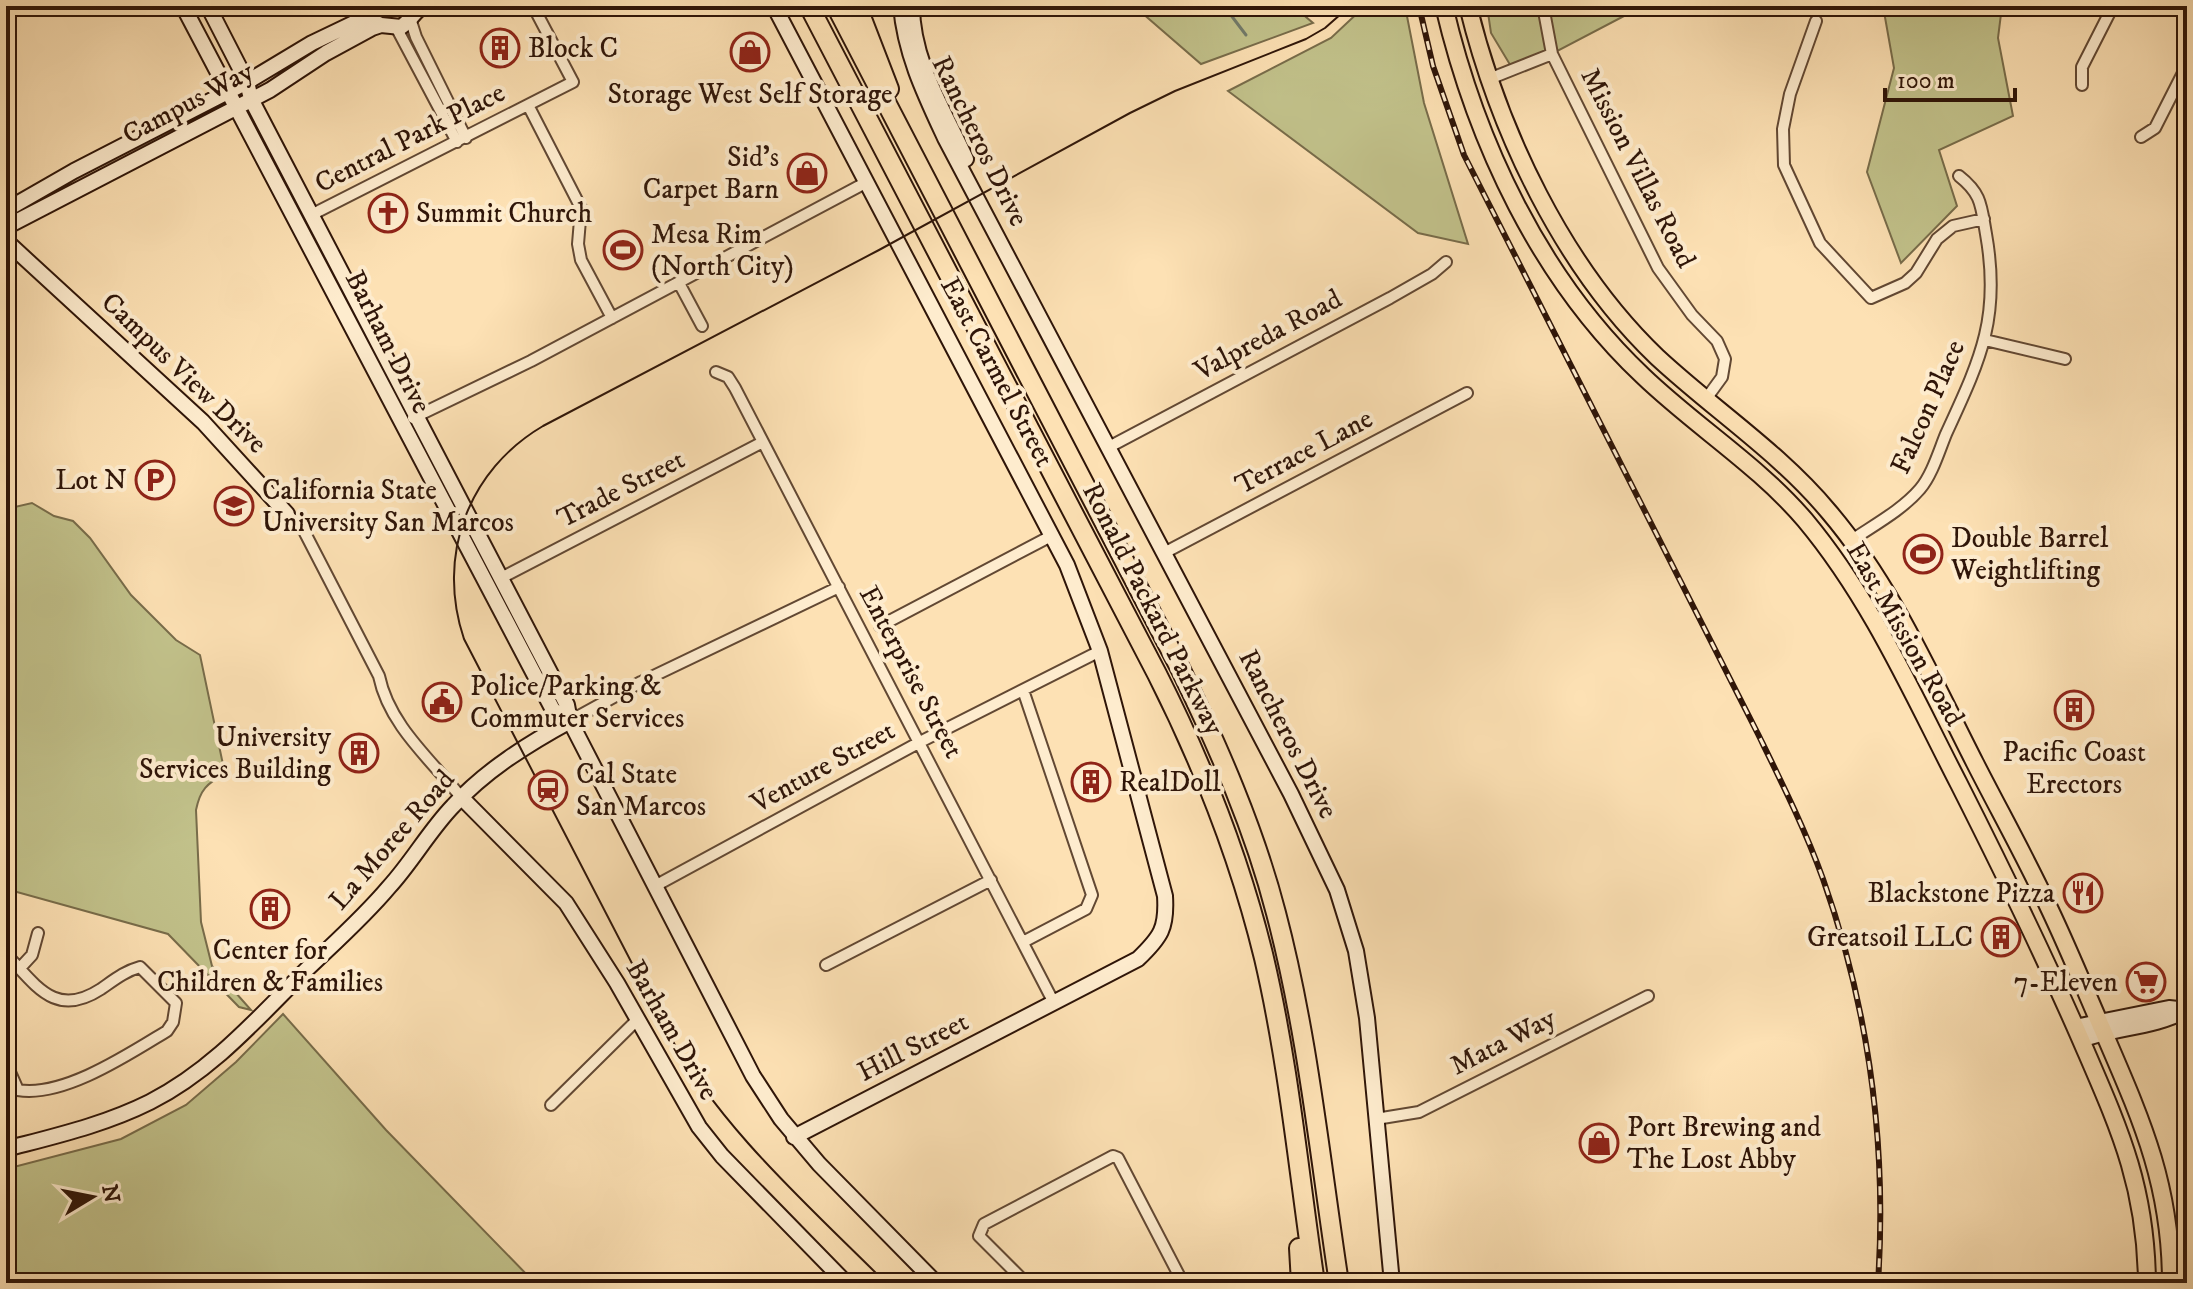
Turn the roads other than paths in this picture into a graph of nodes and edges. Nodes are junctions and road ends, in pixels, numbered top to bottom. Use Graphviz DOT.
graph roads {
  1 [pos="183,6"];
  2 [pos="208,6"];
  3 [pos="533,6"];
  4 [pos="774,6"];
  5 [pos="809,6"];
  6 [pos="836,6"];
  7 [pos="857,6"];
  8 [pos="901,6"];
  9 [pos="912,6"];
  10 [pos="1444,6"];
  11 [pos="1468,6"];
  12 [pos="1543,6"];
  13 [pos="2113,6"];
  14 [pos="384,8"];
  15 [pos="413,11"];
  16 [pos="1816,21"];
  17 [pos="394,27"];
  18 [pos="1552,54"];
  19 [pos="2187,65"];
  20 [pos="1489,79"];
  21 [pos="247,82"];
  22 [pos="2082,85"];
  23 [pos="228,92"];
  24 [pos="251,99"];
  25 [pos="528,105"];
  26 [pos="236,107"];
  27 [pos="895,119"];
  28 [pos="2141,137"];
  29 [pos="462,140"];
  30 [pos="1959,176"];
  31 [pos="867,182"];
  32 [pos="6,210"];
  33 [pos="309,211"];
  34 [pos="1984,219"];
  35 [pos="6,227"];
  36 [pos="6,241"];
  37 [pos="1006,251"];
  38 [pos="1446,262"];
  39 [pos="679,283"];
  40 [pos="612,318"];
  41 [pos="702,326"];
  42 [pos="1985,340"];
  43 [pos="2065,359"];
  44 [pos="716,372"];
  45 [pos="1644,378"];
  46 [pos="1467,393"];
  47 [pos="1706,399"];
  48 [pos="416,417"];
  49 [pos="401,424"];
  50 [pos="763,442"];
  51 [pos="1109,447"];
  52 [pos="287,514"];
  53 [pos="1053,535"];
  54 [pos="1852,540"];
  55 [pos="1164,553"];
  56 [pos="1832,553"];
  57 [pos="1868,563"];
  58 [pos="1847,575"];
  59 [pos="501,578"];
  60 [pos="1879,580"];
  61 [pos="839,587"];
  62 [pos="880,626"];
  63 [pos="1100,651"];
  64 [pos="1023,690"];
  65 [pos="570,721"];
  66 [pos="920,742"];
  67 [pos="461,797"];
  68 [pos="991,880"];
  69 [pos="655,886"];
  70 [pos="38,933"];
  71 [pos="1023,942"];
  72 [pos="6,954"];
  73 [pos="826,965"];
  74 [pos="20,968"];
  75 [pos="1648,996"];
  76 [pos="1054,1003"];
  77 [pos="2185,1011"];
  78 [pos="637,1020"];
  79 [pos="2101,1026"];
  80 [pos="2078,1034"];
  81 [pos="6,1063"];
  82 [pos="551,1105"];
  83 [pos="1376,1119"];
  84 [pos="794,1137"];
  85 [pos="6,1149"];
  86 [pos="1301,1185"];
  87 [pos="846,1283"];
  88 [pos="936,1283"];
  89 [pos="1026,1283"];
  90 [pos="1183,1283"];
  91 [pos="1301,1283"];
  92 [pos="1315,1283"];
  93 [pos="1339,1283"];
  94 [pos="1392,1283"];
  95 [pos="2147,1283"];
  96 [pos="2171,1283"];
  1 -- 23 [label="street"];
  2 -- 21 [label="street"];
  3 -- 25 [label="street, Central Park Place"];
  4 -- 31 [label="street, East Carmel Street"];
  5 -- 86 [label="highway, Ronald Packard Parkway"];
  6 -- 27 [label="highway, Ronald Packard Parkway"];
  7 -- 27 [label="highway"];
  8 -- 37 [label="street, Rancheros Drive"];
  9 -- 37 [label="street, Rancheros Drive"];
  10 -- 45 [label="main road, East Mission Road"];
  11 -- 20 [label="main road, East Mission Road"];
  12 -- 18 [label="street"];
  13 -- 22 [label="street"];
  14 -- 17 [label="street, Campus Way"];
  14 -- 21 [label="street, Campus Way"];
  15 -- 17 [label="street, Campus Way"];
  15 -- 29 [label="street"];
  16 -- 34 [label="street"];
  17 -- 24 [label="street, Campus Way"];
  17 -- 29 [label="street"];
  18 -- 20 [label="street, Mission Villas Road"];
  18 -- 47 [label="street, Mission Villas Road"];
  19 -- 28 [label="street"];
  20 -- 47 [label="main road, East Mission Road"];
  21 -- 23 [label="street, Campus Way"];
  21 -- 24 [label="street"];
  23 -- 26 [label="street, Barham Drive"];
  23 -- 32 [label="street, Campus Way"];
  24 -- 26 [label="street, Campus Way"];
  24 -- 33 [label="street"];
  25 -- 29 [label="street, Central Park Place"];
  25 -- 40 [label="street"];
  26 -- 35 [label="street, Campus Way"];
  26 -- 49 [label="street, Barham Drive"];
  27 -- 93 [label="highway, Ronald Packard Parkway"];
  29 -- 33 [label="street, Central Park Place"];
  30 -- 34 [label="street, Falcon Place"];
  31 -- 39 [label="street"];
  31 -- 53 [label="street, East Carmel Street"];
  33 -- 48 [label="street, Barham Drive"];
  34 -- 42 [label="street, Falcon Place"];
  36 -- 52 [label="street, Campus View Drive"];
  37 -- 51 [label="street, Rancheros Drive"];
  38 -- 51 [label="street, Valpreda Road"];
  39 -- 40 [label="street"];
  39 -- 41 [label="street"];
  40 -- 48 [label="street"];
  42 -- 43 [label="street"];
  42 -- 54 [label="street, Falcon Place"];
  44 -- 50 [label="street, Enterprise Street"];
  45 -- 47 [label="main road"];
  45 -- 56 [label="main road, East Mission Road"];
  46 -- 55 [label="street, Terrace Lane"];
  47 -- 54 [label="main road, East Mission Road"];
  48 -- 49 [label="street"];
  48 -- 59 [label="street, Barham Drive"];
  49 -- 65 [label="street, Barham Drive"];
  50 -- 59 [label="street, Trade Street"];
  50 -- 61 [label="street, Enterprise Street"];
  51 -- 55 [label="street, Rancheros Drive"];
  52 -- 67 [label="street, Campus View Drive"];
  53 -- 62 [label="street"];
  53 -- 63 [label="street, East Carmel Street"];
  54 -- 57 [label="main road, East Mission Road"];
  55 -- 83 [label="street, Rancheros Drive"];
  56 -- 57 [label="main road"];
  56 -- 58 [label="main road, East Mission Road"];
  57 -- 60 [label="main road, East Mission Road"];
  58 -- 60 [label="main road"];
  58 -- 80 [label="main road, East Mission Road"];
  59 -- 65 [label="street, Barham Drive"];
  60 -- 79 [label="main road, East Mission Road"];
  61 -- 65 [label="street, La Moree Road"];
  61 -- 66 [label="street, Enterprise Street"];
  63 -- 64 [label="street, Venture Street"];
  63 -- 76 [label="street, East Carmel Street"];
  64 -- 66 [label="street, Venture Street"];
  64 -- 71 [label="street"];
  65 -- 67 [label="street, La Moree Road"];
  65 -- 69 [label="street, Barham Drive"];
  66 -- 68 [label="street, Enterprise Street"];
  66 -- 69 [label="street, Venture Street"];
  67 -- 78 [label="street, Barham Drive"];
  67 -- 85 [label="street, La Moree Road"];
  68 -- 71 [label="street, Enterprise Street"];
  68 -- 73 [label="street"];
  69 -- 84 [label="street, Barham Drive"];
  70 -- 74 [label="street"];
  71 -- 76 [label="street, Enterprise Street"];
  72 -- 74 [label="street"];
  74 -- 81 [label="street"];
  75 -- 83 [label="street, Mata Way"];
  76 -- 84 [label="street, Hill Street"];
  77 -- 79 [label="street"];
  78 -- 82 [label="street"];
  78 -- 87 [label="street, Barham Drive"];
  79 -- 80 [label="street"];
  79 -- 96 [label="main road, East Mission Road"];
  80 -- 95 [label="main road, East Mission Road"];
  83 -- 94 [label="street, Rancheros Drive"];
  84 -- 88 [label="street, Barham Drive"];
  86 -- 91 [label="highway"];
  86 -- 92 [label="highway, Ronald Packard Parkway"];
  89 -- 90 [label="street"];
}
